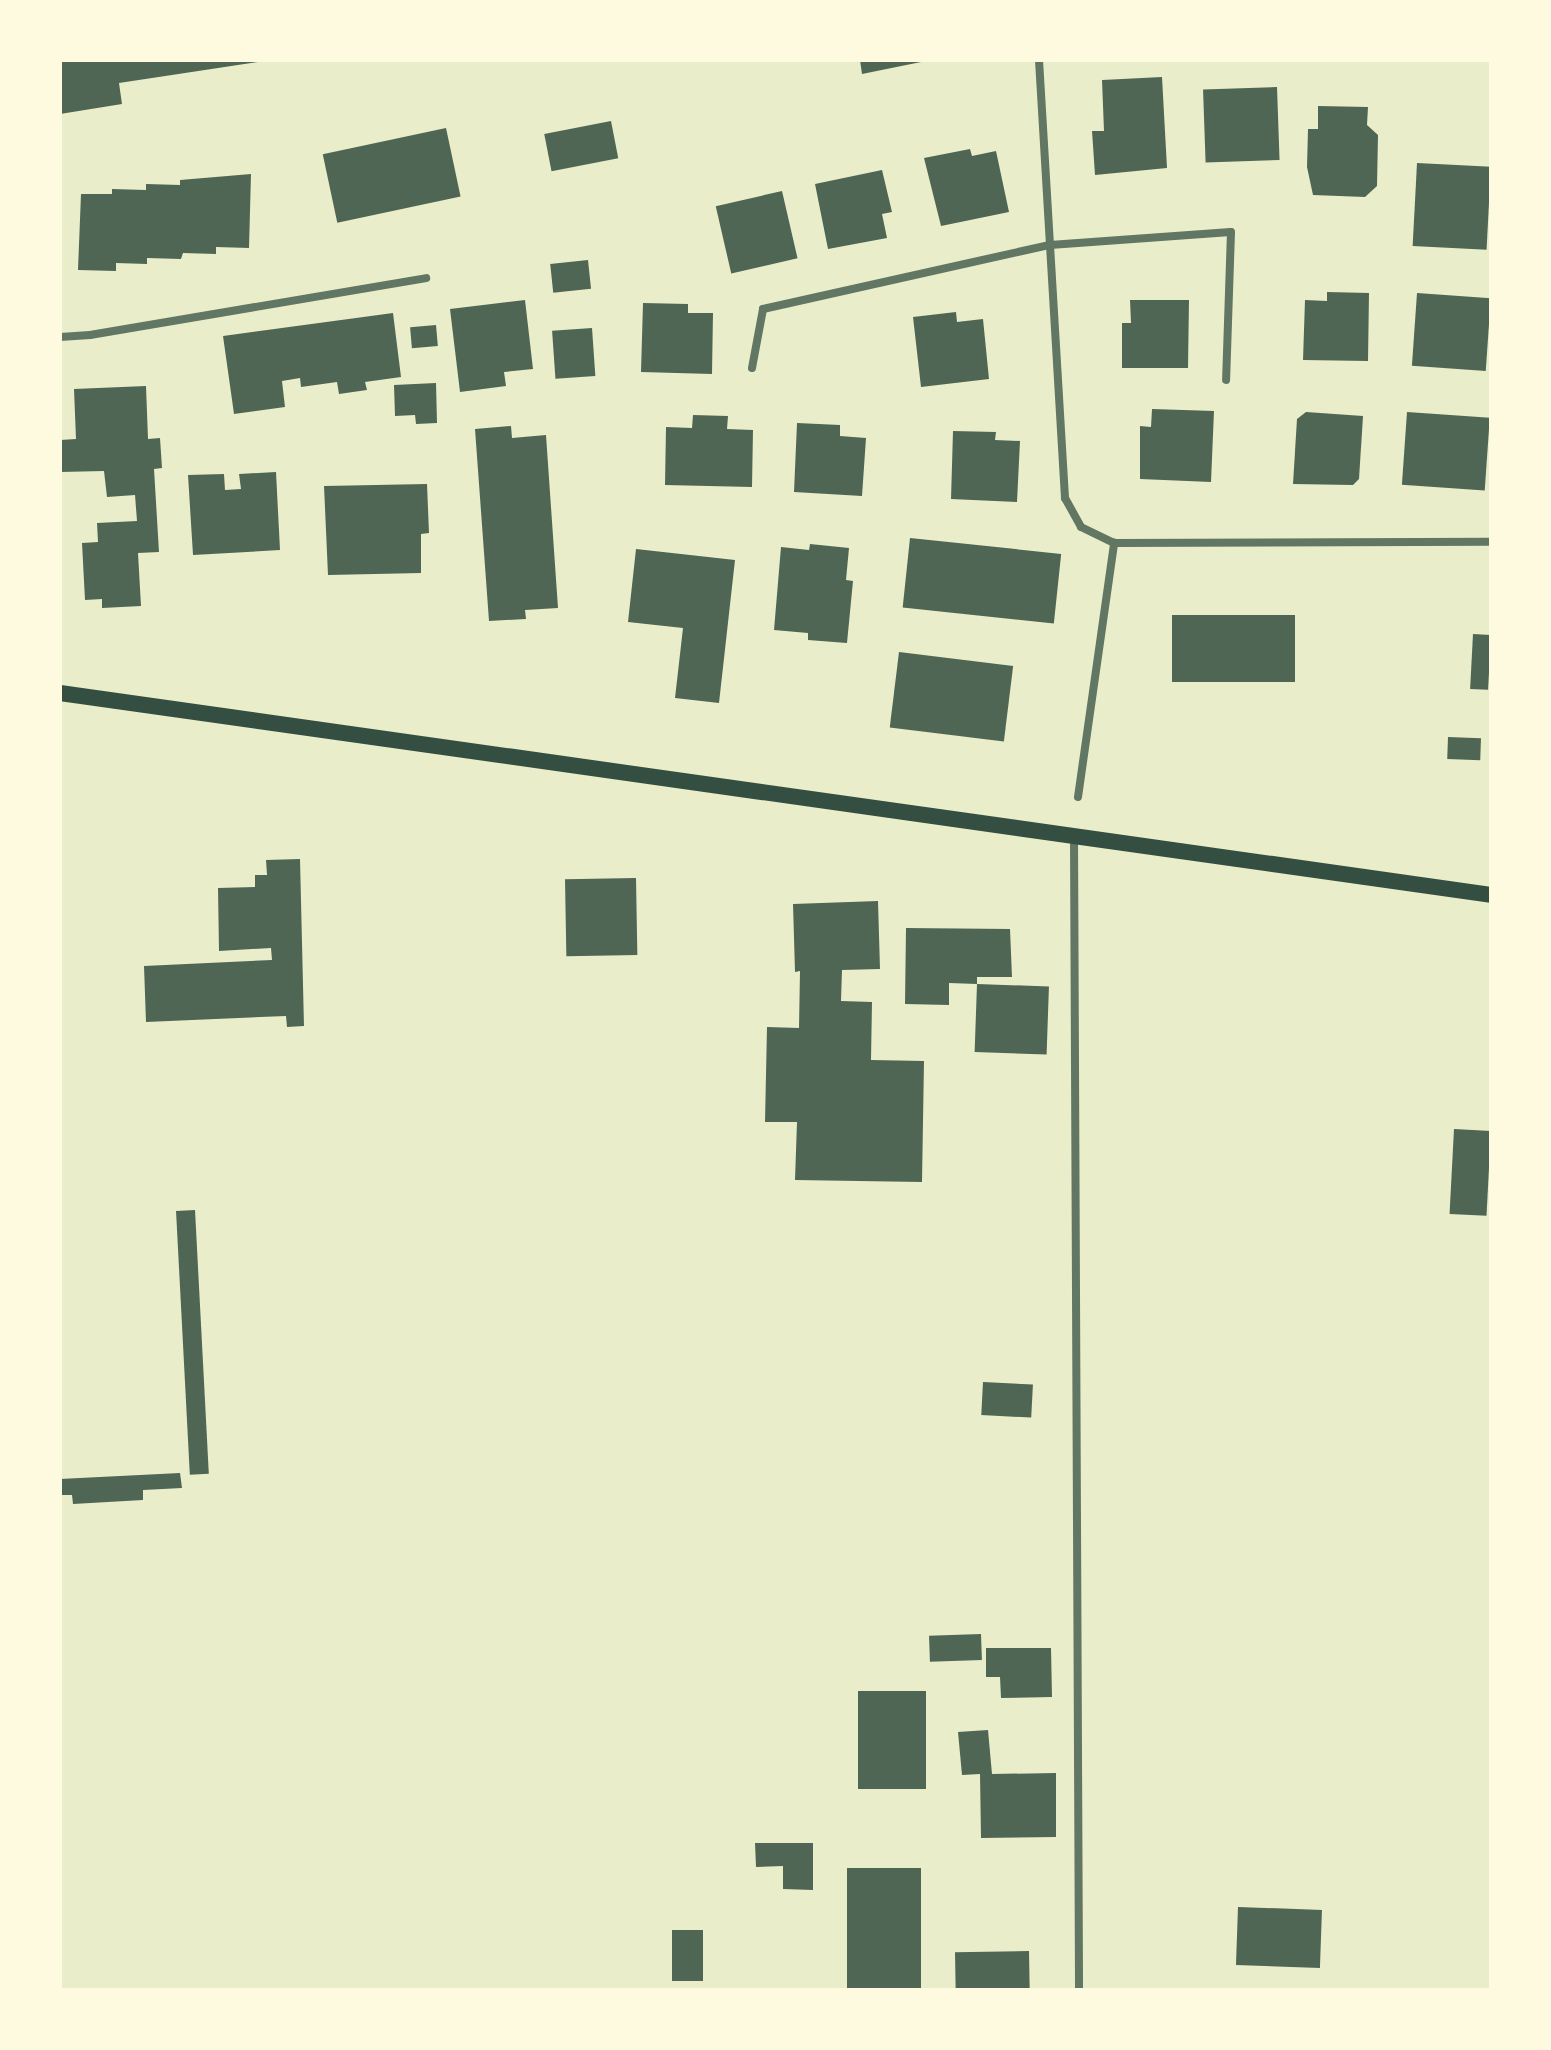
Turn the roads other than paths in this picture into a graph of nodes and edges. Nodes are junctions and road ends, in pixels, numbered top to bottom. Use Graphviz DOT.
graph roads {
  1 [pos="1039,60"];
  2 [pos="1050,245"];
  3 [pos="426,278"];
  4 [pos="60,337"];
  5 [pos="752,368"];
  6 [pos="1226,380"];
  7 [pos="1491,542"];
  8 [pos="1114,543"];
  9 [pos="60,693"];
  10 [pos="1078,797"];
  11 [pos="1074,834"];
  12 [pos="1491,895"];
  13 [pos="1079,1990"];
  1 -- 2 [label="street"];
  2 -- 5 [label="street"];
  2 -- 6 [label="street"];
  2 -- 8 [label="street"];
  3 -- 4 [label="street"];
  7 -- 8 [label="street"];
  8 -- 10 [label="street"];
  9 -- 11 [label="main road"];
  11 -- 12 [label="main road"];
  11 -- 13 [label="street"];
}
